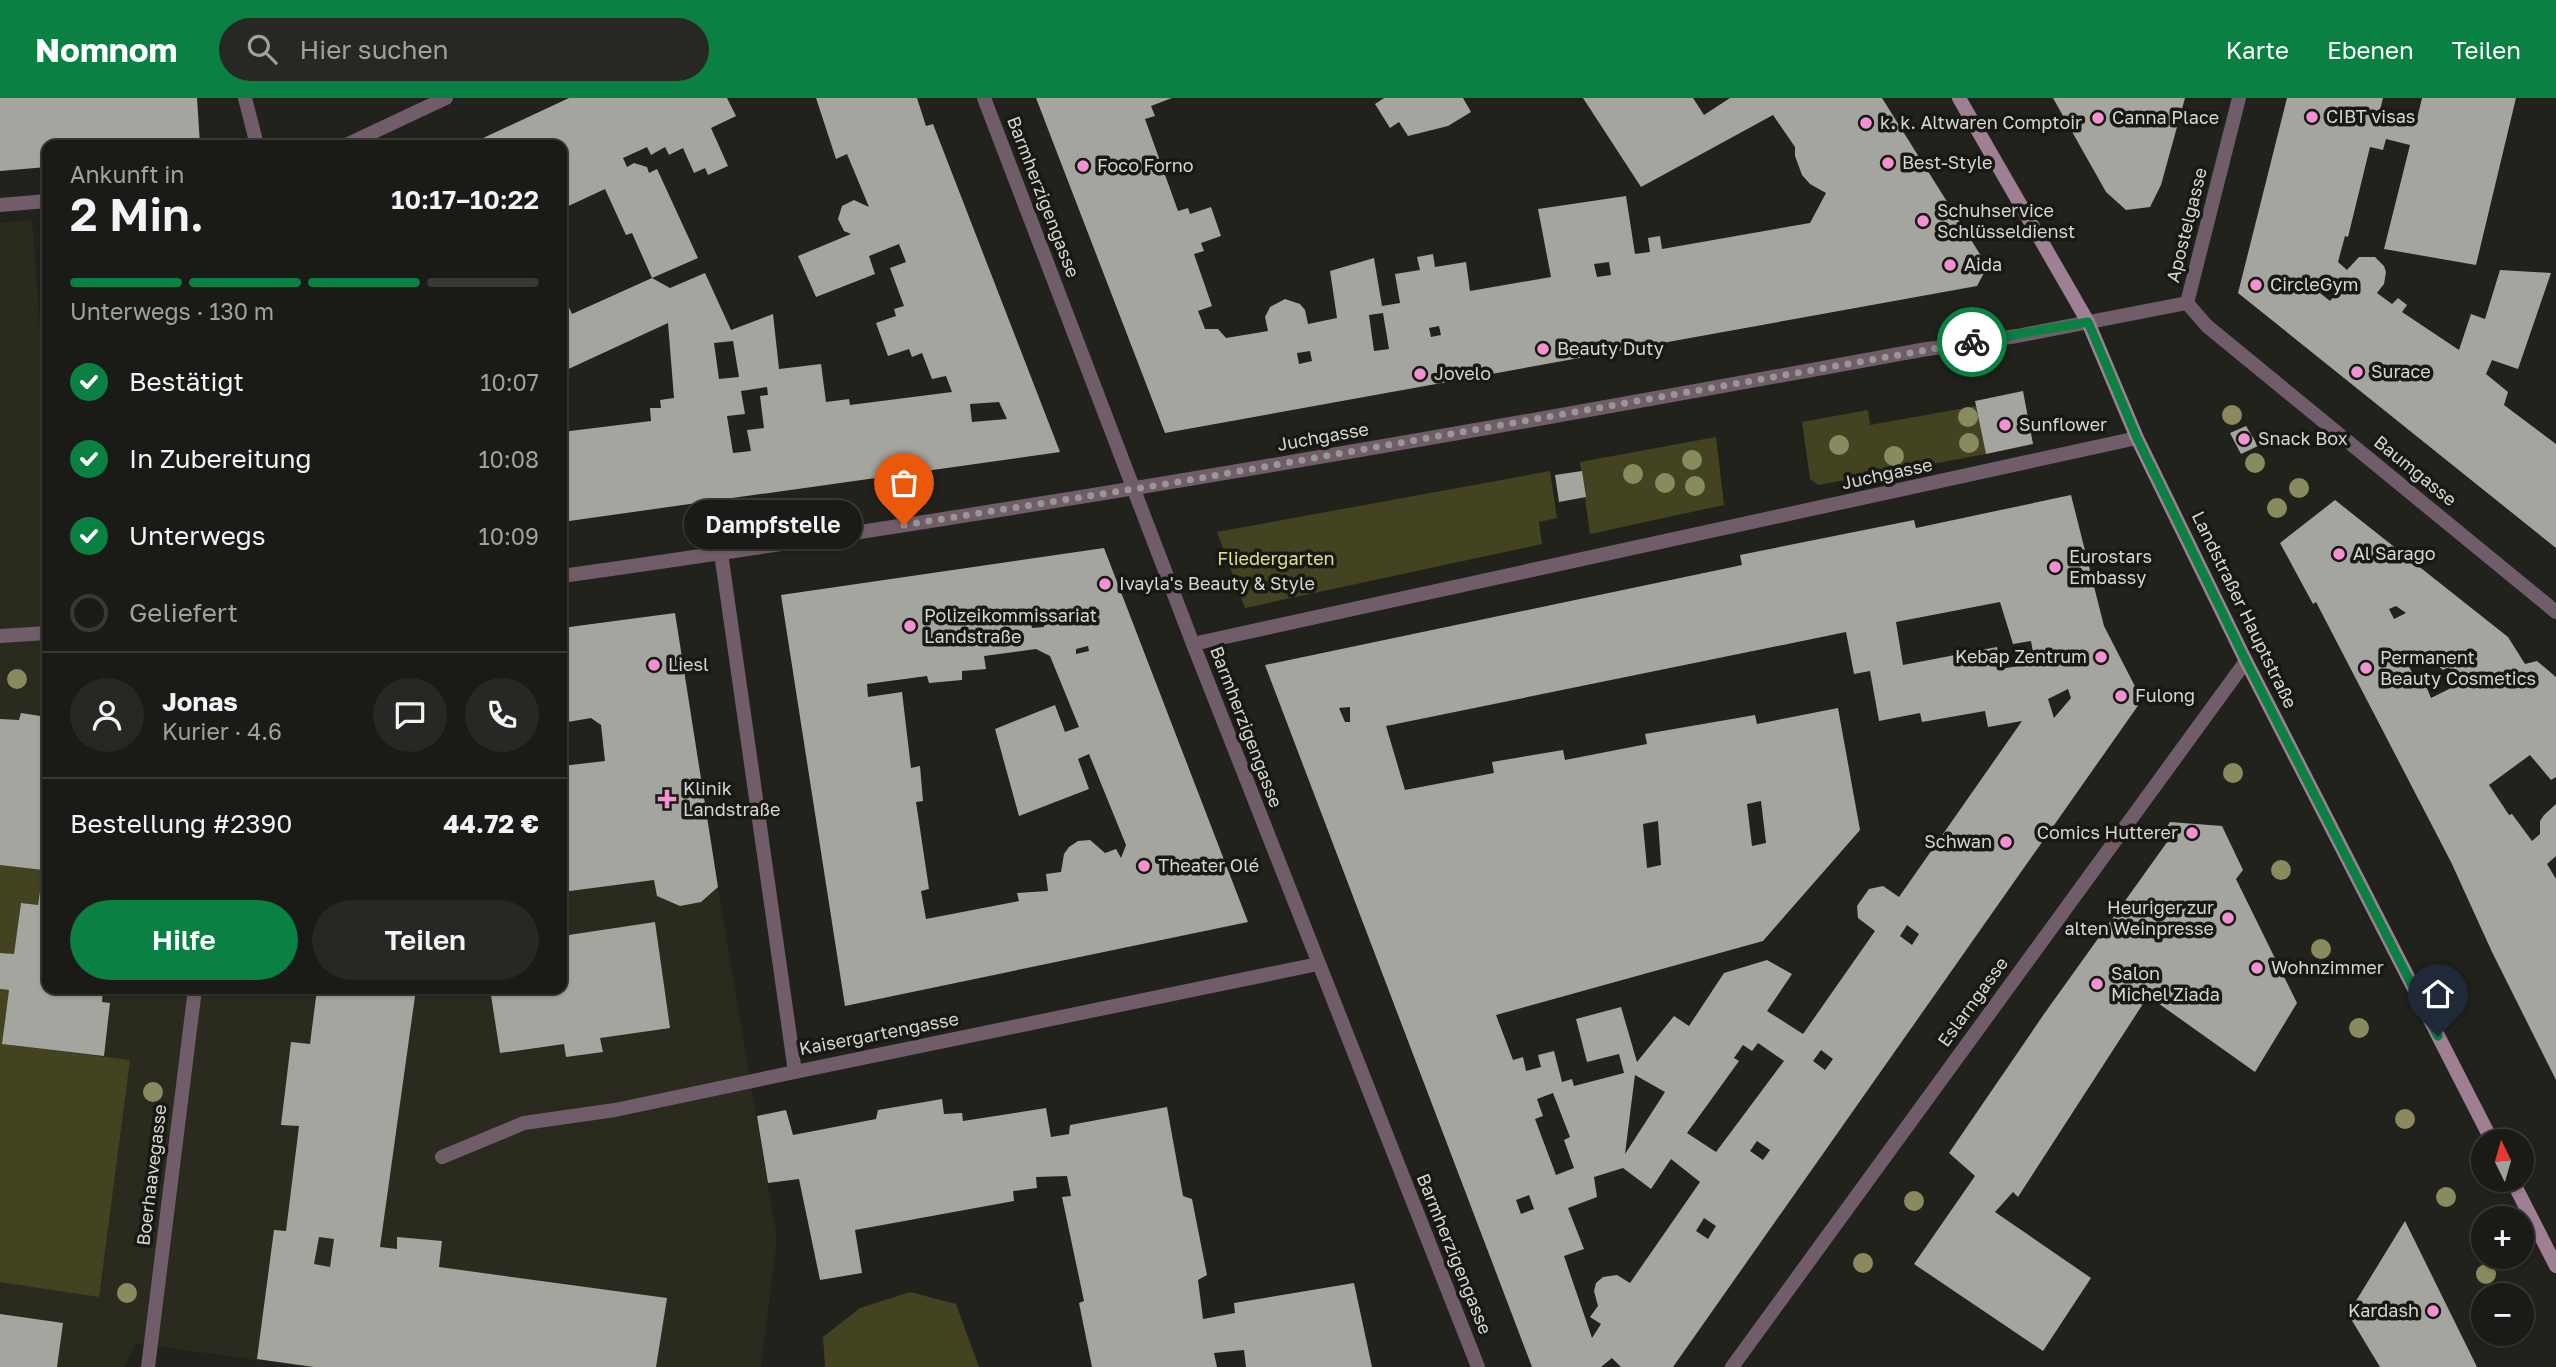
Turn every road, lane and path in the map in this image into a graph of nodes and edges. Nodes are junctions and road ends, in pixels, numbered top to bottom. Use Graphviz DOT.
graph roads {
  1 [pos="245,98"];
  2 [pos="446,98"];
  3 [pos="984,98"];
  4 [pos="1959,98"];
  5 [pos="2239,98"];
  6 [pos="256,140"];
  7 [pos="357,140"];
  8 [pos="42,201"];
  9 [pos="0,205"];
  10 [pos="2187,303"];
  11 [pos="2088,322"];
  12 [pos="2137,438"];
  13 [pos="1135,489"];
  14 [pos="721,554"];
  15 [pos="567,575"];
  16 [pos="2556,612"];
  17 [pos="42,633"];
  18 [pos="0,636"];
  19 [pos="1193,644"];
  20 [pos="2246,661"];
  21 [pos="1318,964"];
  22 [pos="194,994"];
  23 [pos="795,1072"];
  24 [pos="2486,1129"];
  25 [pos="442,1157"];
  26 [pos="2518,1192"];
  27 [pos="2556,1266"];
  28 [pos="148,1367"];
  29 [pos="1478,1367"];
  30 [pos="1732,1367"];
  1 -- 6 [label="street"];
  2 -- 7 [label="street"];
  3 -- 13 [label="street, Barmherzigengasse"];
  4 -- 11 [label="main road, Landstraßer Hauptstraße"];
  5 -- 10 [label="street, Apostelgasse"];
  8 -- 9 [label="street"];
  10 -- 11 [label="street, Apostelgasse"];
  10 -- 16 [label="street, Baumgasse"];
  11 -- 12 [label="main road, Landstraßer Hauptstraße"];
  11 -- 13 [label="street, Juchgasse"];
  12 -- 19 [label="street, Juchgasse"];
  12 -- 20 [label="main road, Landstraßer Hauptstraße"];
  13 -- 14 [label="street, Juchgasse"];
  13 -- 19 [label="street, Barmherzigengasse"];
  14 -- 15 [label="street, Juchgasse"];
  14 -- 23 [label="street, Kaisergartengasse"];
  17 -- 18 [label="street"];
  19 -- 21 [label="street, Barmherzigengasse"];
  20 -- 24 [label="main road, Landstraßer Hauptstraße"];
  20 -- 30 [label="street, Eslarngasse"];
  21 -- 23 [label="street, Kaisergartengasse"];
  21 -- 29 [label="street, Barmherzigengasse"];
  22 -- 28 [label="street, Boerhaavegasse"];
  23 -- 25 [label="street"];
  26 -- 27 [label="main road"];
}
